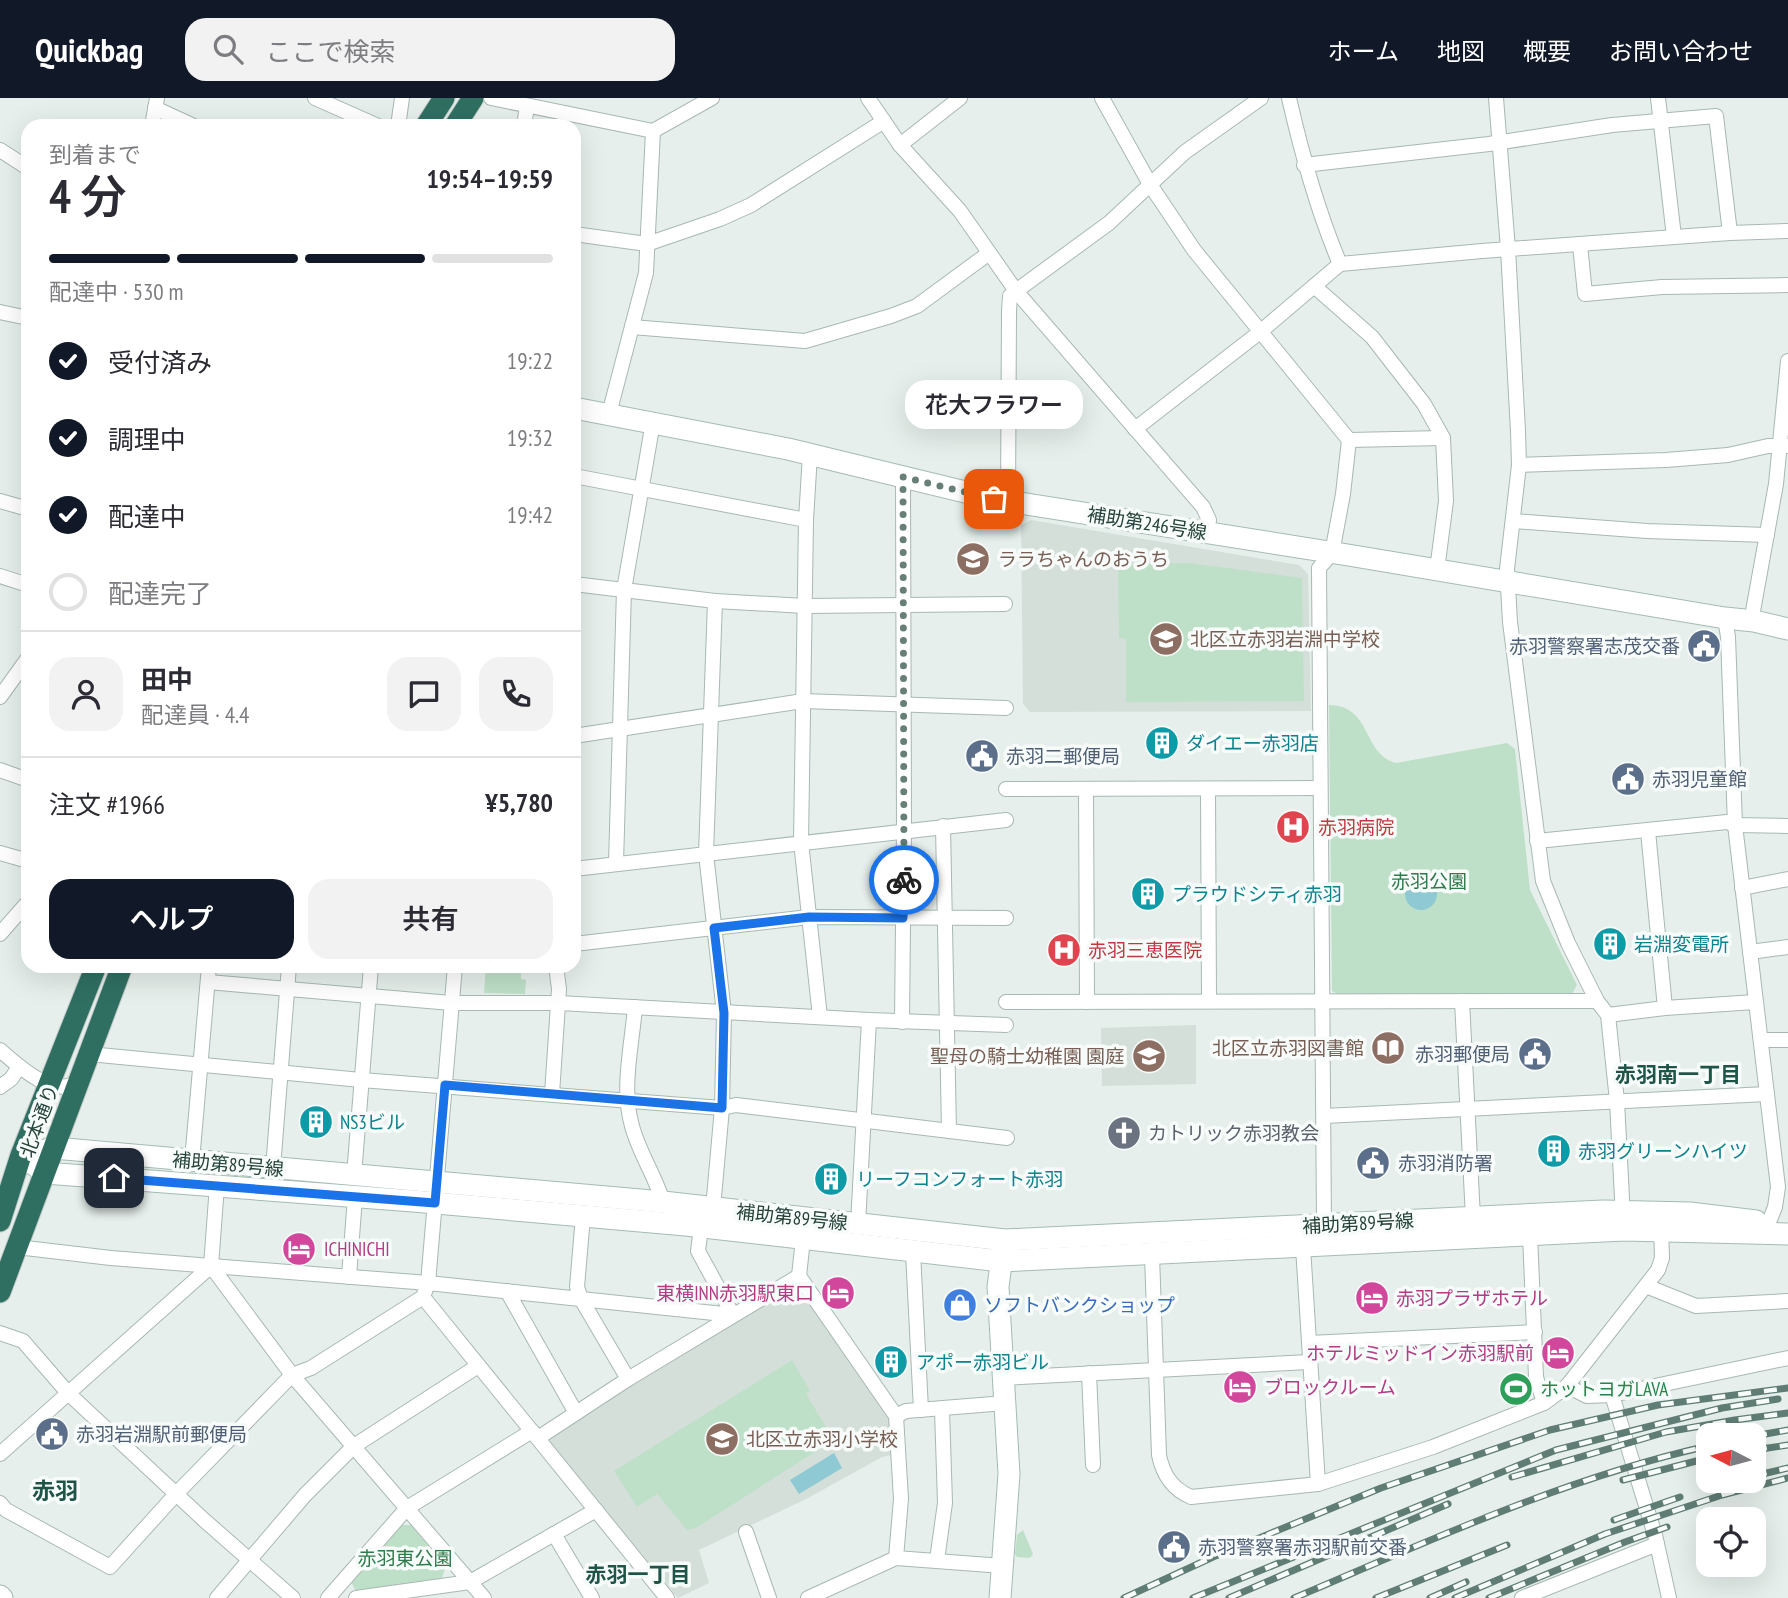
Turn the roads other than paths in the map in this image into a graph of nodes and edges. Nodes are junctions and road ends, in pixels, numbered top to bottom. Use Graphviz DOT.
graph roads {
  1 [pos="315,98"];
  2 [pos="402,98"];
  3 [pos="444,98"];
  4 [pos="473,98"];
  5 [pos="491,98"];
  6 [pos="868,98"];
  7 [pos="960,98"];
  8 [pos="1102,98"];
  9 [pos="1261,98"];
  10 [pos="1289,98"];
  11 [pos="1496,98"];
  12 [pos="1658,98"];
  13 [pos="708,99"];
  14 [pos="156,103"];
  15 [pos="527,106"];
  16 [pos="182,119"];
  17 [pos="362,119"];
  18 [pos="399,119"];
  19 [pos="430,119"];
  20 [pos="460,119"];
  21 [pos="525,119"];
  22 [pos="884,121"];
  23 [pos="1660,122"];
  24 [pos="653,131"];
  25 [pos="1499,142"];
  26 [pos="900,145"];
  27 [pos="0,150"];
  28 [pos="21,164"];
  29 [pos="1304,165"];
  30 [pos="1151,186"];
  31 [pos="1788,231"];
  32 [pos="1730,233"];
  33 [pos="581,235"];
  34 [pos="1674,237"];
  35 [pos="648,244"];
  36 [pos="1580,245"];
  37 [pos="1508,249"];
  38 [pos="989,253"];
  39 [pos="1339,264"];
  40 [pos="1788,285"];
  41 [pos="1314,286"];
  42 [pos="1016,291"];
  43 [pos="0,312"];
  44 [pos="21,316"];
  45 [pos="632,327"];
  46 [pos="1260,332"];
  47 [pos="1788,362"];
  48 [pos="581,409"];
  49 [pos="609,414"];
  50 [pos="653,422"];
  51 [pos="1135,429"];
  52 [pos="1443,438"];
  53 [pos="1349,440"];
  54 [pos="1784,446"];
  55 [pos="810,454"];
  56 [pos="1519,465"];
  57 [pos="581,477"];
  58 [pos="903,477"];
  59 [pos="642,489"];
  60 [pos="0,501"];
  61 [pos="1008,501"];
  62 [pos="21,507"];
  63 [pos="806,520"];
  64 [pos="1513,521"];
  65 [pos="1207,533"];
  66 [pos="1767,535"];
  67 [pos="1332,553"];
  68 [pos="1437,570"];
  69 [pos="0,576"];
  70 [pos="21,582"];
  71 [pos="1509,583"];
  72 [pos="581,585"];
  73 [pos="624,590"];
  74 [pos="715,601"];
  75 [pos="902,604"];
  76 [pos="1005,604"];
  77 [pos="805,606"];
  78 [pos="1725,618"];
  79 [pos="1754,621"];
  80 [pos="1788,629"];
  81 [pos="21,668"];
  82 [pos="0,697"];
  83 [pos="803,701"];
  84 [pos="904,704"];
  85 [pos="1006,708"];
  86 [pos="711,715"];
  87 [pos="621,729"];
  88 [pos="581,735"];
  89 [pos="0,770"];
  90 [pos="21,778"];
  91 [pos="1320,788"];
  92 [pos="1006,789"];
  93 [pos="1086,789"];
  94 [pos="1208,790"];
  95 [pos="1006,820"];
  96 [pos="1735,825"];
  97 [pos="943,826"];
  98 [pos="1788,826"];
  99 [pos="904,830"];
  100 [pos="1648,831"];
  101 [pos="1536,841"];
  102 [pos="801,842"];
  103 [pos="0,853"];
  104 [pos="706,854"];
  105 [pos="21,859"];
  106 [pos="616,863"];
  107 [pos="581,868"];
  108 [pos="1788,880"];
  109 [pos="1742,888"];
  110 [pos="21,910"];
  111 [pos="809,917"];
  112 [pos="903,918"];
  113 [pos="945,918"];
  114 [pos="1006,918"];
  115 [pos="714,928"];
  116 [pos="0,934"];
  117 [pos="581,943"];
  118 [pos="1788,947"];
  119 [pos="1750,952"];
  120 [pos="93,973"];
  121 [pos="119,973"];
  122 [pos="209,973"];
  123 [pos="289,973"];
  124 [pos="371,973"];
  125 [pos="454,973"];
  126 [pos="557,973"];
  127 [pos="208,982"];
  128 [pos="288,989"];
  129 [pos="369,995"];
  130 [pos="1209,1001"];
  131 [pos="1323,1001"];
  132 [pos="1462,1001"];
  133 [pos="1597,1001"];
  134 [pos="1006,1002"];
  135 [pos="1087,1002"];
  136 [pos="1755,1002"];
  137 [pos="452,1003"];
  138 [pos="559,1003"];
  139 [pos="635,1007"];
  140 [pos="1665,1008"];
  141 [pos="724,1013"];
  142 [pos="1608,1015"];
  143 [pos="820,1017"];
  144 [pos="869,1020"];
  145 [pos="902,1022"];
  146 [pos="947,1023"];
  147 [pos="1006,1025"];
  148 [pos="1761,1040"];
  149 [pos="1788,1040"];
  150 [pos="0,1050"];
  151 [pos="89,1054"];
  152 [pos="201,1064"];
  153 [pos="19,1067"];
  154 [pos="280,1072"];
  155 [pos="362,1080"];
  156 [pos="78,1081"];
  157 [pos="49,1084"];
  158 [pos="445,1085"];
  159 [pos="0,1087"];
  160 [pos="552,1094"];
  161 [pos="1767,1094"];
  162 [pos="626,1101"];
  163 [pos="1617,1101"];
  164 [pos="722,1108"];
  165 [pos="1469,1108"];
  166 [pos="1324,1116"];
  167 [pos="864,1121"];
  168 [pos="949,1131"];
  169 [pos="1007,1138"];
  170 [pos="54,1148"];
  171 [pos="21,1155"];
  172 [pos="192,1161"];
  173 [pos="273,1168"];
  174 [pos="45,1173"];
  175 [pos="354,1175"];
  176 [pos="217,1185"];
  177 [pos="436,1193"];
  178 [pos="355,1196"];
  179 [pos="663,1202"];
  180 [pos="713,1208"];
  181 [pos="583,1216"];
  182 [pos="1473,1218"];
  183 [pos="1623,1220"];
  184 [pos="0,1221"];
  185 [pos="1661,1221"];
  186 [pos="858,1224"];
  187 [pos="1778,1224"];
  188 [pos="1324,1225"];
  189 [pos="701,1227"];
  190 [pos="1788,1234"];
  191 [pos="1530,1235"];
  192 [pos="803,1239"];
  193 [pos="1005,1240"];
  194 [pos="1303,1247"];
  195 [pos="17,1248"];
  196 [pos="913,1252"];
  197 [pos="1152,1255"];
  198 [pos="1002,1261"];
  199 [pos="211,1266"];
  200 [pos="799,1276"];
  201 [pos="349,1277"];
  202 [pos="1646,1286"];
  203 [pos="425,1290"];
  204 [pos="507,1291"];
  205 [pos="0,1292"];
  206 [pos="581,1299"];
  207 [pos="1788,1301"];
  208 [pos="733,1315"];
  209 [pos="1535,1332"];
  210 [pos="0,1333"];
  211 [pos="1309,1343"];
  212 [pos="1788,1359"];
  213 [pos="1309,1362"];
  214 [pos="478,1366"];
  215 [pos="1157,1370"];
  216 [pos="1090,1373"];
  217 [pos="292,1375"];
  218 [pos="1003,1378"];
  219 [pos="628,1379"];
  220 [pos="1567,1386"];
  221 [pos="68,1393"];
  222 [pos="1612,1395"];
  223 [pos="1544,1403"];
  224 [pos="1005,1404"];
  225 [pos="920,1410"];
  226 [pos="942,1410"];
  227 [pos="576,1413"];
  228 [pos="896,1416"];
  229 [pos="535,1434"];
  230 [pos="354,1446"];
  231 [pos="0,1454"];
  232 [pos="1093,1465"];
  233 [pos="1318,1484"];
  234 [pos="176,1494"];
  235 [pos="0,1503"];
  236 [pos="407,1508"];
  237 [pos="596,1510"];
  238 [pos="746,1532"];
  239 [pos="554,1534"];
  240 [pos="1656,1539"];
  241 [pos="896,1558"];
  242 [pos="250,1560"];
  243 [pos="937,1560"];
  244 [pos="1003,1566"];
  245 [pos="470,1582"];
  246 [pos="218,1598"];
  247 [pos="293,1598"];
  248 [pos="328,1598"];
  249 [pos="356,1598"];
  250 [pos="484,1598"];
  251 [pos="592,1598"];
  252 [pos="667,1598"];
  253 [pos="769,1598"];
  254 [pos="808,1598"];
  255 [pos="1000,1598"];
  256 [pos="1522,1598"];
  257 [pos="1669,1598"];
  1 -- 17 [label="street"];
  2 -- 18 [label="street"];
  3 -- 19 [label="highway"];
  4 -- 20 [label="highway"];
  5 -- 15 [label="street"];
  6 -- 22 [label="street"];
  7 -- 26 [label="street"];
  8 -- 30 [label="street"];
  9 -- 30 [label="street"];
  10 -- 29 [label="street"];
  11 -- 25 [label="street"];
  12 -- 23 [label="street"];
  13 -- 24 [label="street"];
  14 -- 16 [label="street"];
  15 -- 21 [label="street"];
  15 -- 24 [label="street"];
  22 -- 26 [label="street"];
  22 -- 35 [label="street"];
  23 -- 25 [label="street"];
  23 -- 32 [label="street"];
  23 -- 34 [label="street"];
  24 -- 35 [label="street"];
  25 -- 29 [label="street"];
  25 -- 37 [label="street"];
  26 -- 38 [label="street"];
  27 -- 28 [label="street"];
  29 -- 39 [label="street"];
  30 -- 42 [label="street"];
  30 -- 46 [label="street"];
  31 -- 32 [label="street"];
  32 -- 34 [label="street"];
  33 -- 35 [label="street"];
  34 -- 36 [label="street"];
  35 -- 45 [label="street"];
  36 -- 37 [label="street"];
  36 -- 40 [label="street"];
  37 -- 39 [label="street"];
  37 -- 56 [label="street"];
  38 -- 42 [label="street"];
  38 -- 45 [label="street"];
  39 -- 41 [label="street"];
  41 -- 46 [label="street"];
  41 -- 52 [label="street"];
  42 -- 51 [label="street"];
  42 -- 61 [label="street"];
  43 -- 44 [label="street"];
  45 -- 49 [label="street"];
  46 -- 51 [label="street"];
  46 -- 53 [label="street"];
  47 -- 54 [label="street"];
  48 -- 49 [label="street, 補助第246号線"];
  49 -- 50 [label="street, 補助第246号線"];
  50 -- 55 [label="street, 補助第246号線"];
  50 -- 59 [label="street"];
  51 -- 65 [label="street"];
  52 -- 53 [label="street"];
  52 -- 68 [label="street"];
  53 -- 67 [label="street"];
  54 -- 56 [label="street"];
  54 -- 66 [label="street"];
  55 -- 58 [label="street, 補助第246号線"];
  55 -- 63 [label="street"];
  56 -- 64 [label="street"];
  57 -- 59 [label="street"];
  58 -- 61 [label="street, 補助第246号線"];
  58 -- 75 [label="street"];
  59 -- 63 [label="street"];
  59 -- 73 [label="street"];
  60 -- 62 [label="street"];
  61 -- 65 [label="street, 補助第246号線"];
  63 -- 77 [label="street"];
  64 -- 66 [label="street"];
  64 -- 71 [label="street"];
  65 -- 67 [label="street, 補助第246号線"];
  66 -- 79 [label="street"];
  67 -- 68 [label="street, 補助第246号線"];
  67 -- 91 [label="street"];
  68 -- 71 [label="street, 補助第246号線"];
  69 -- 70 [label="street"];
  71 -- 78 [label="street, 補助第246号線"];
  71 -- 101 [label="street"];
  72 -- 73 [label="street"];
  73 -- 74 [label="street"];
  73 -- 87 [label="street"];
  74 -- 77 [label="street"];
  74 -- 86 [label="street"];
  75 -- 76 [label="street"];
  75 -- 77 [label="street"];
  75 -- 84 [label="street"];
  77 -- 83 [label="street"];
  78 -- 79 [label="street, 補助第246号線"];
  78 -- 96 [label="street"];
  79 -- 80 [label="street, 補助第246号線"];
  81 -- 82 [label="street"];
  83 -- 84 [label="street"];
  83 -- 86 [label="street"];
  83 -- 102 [label="street"];
  84 -- 85 [label="street"];
  84 -- 99 [label="street"];
  86 -- 87 [label="street"];
  86 -- 104 [label="street"];
  87 -- 88 [label="street"];
  87 -- 106 [label="street"];
  89 -- 90 [label="street"];
  91 -- 94 [label="street"];
  91 -- 131 [label="street"];
  92 -- 93 [label="street"];
  93 -- 94 [label="street"];
  93 -- 135 [label="street"];
  94 -- 130 [label="street"];
  95 -- 97 [label="street"];
  96 -- 98 [label="street"];
  96 -- 100 [label="street"];
  96 -- 109 [label="street"];
  97 -- 99 [label="street"];
  97 -- 113 [label="street"];
  99 -- 102 [label="street"];
  99 -- 112 [label="street"];
  100 -- 101 [label="street"];
  100 -- 140 [label="street"];
  101 -- 133 [label="street"];
  102 -- 104 [label="street"];
  102 -- 111 [label="street"];
  103 -- 105 [label="street"];
  104 -- 106 [label="street"];
  104 -- 115 [label="street"];
  106 -- 107 [label="street"];
  108 -- 109 [label="street"];
  109 -- 119 [label="street"];
  110 -- 116 [label="street"];
  111 -- 112 [label="street"];
  111 -- 115 [label="street"];
  111 -- 143 [label="street"];
  112 -- 113 [label="street"];
  112 -- 145 [label="street"];
  113 -- 114 [label="street"];
  113 -- 146 [label="street"];
  115 -- 117 [label="street"];
  115 -- 141 [label="street"];
  118 -- 119 [label="street"];
  119 -- 136 [label="street"];
  120 -- 157 [label="highway, 北本通り"];
  121 -- 151 [label="highway, 北本通り"];
  122 -- 127 [label="street"];
  123 -- 128 [label="street"];
  124 -- 129 [label="street"];
  125 -- 137 [label="street"];
  126 -- 138 [label="street"];
  127 -- 128 [label="street"];
  127 -- 152 [label="street"];
  128 -- 129 [label="street"];
  128 -- 154 [label="street"];
  129 -- 137 [label="street"];
  129 -- 155 [label="street"];
  130 -- 131 [label="street"];
  130 -- 135 [label="street"];
  131 -- 132 [label="street"];
  131 -- 166 [label="street"];
  132 -- 133 [label="street"];
  132 -- 165 [label="street"];
  133 -- 142 [label="street"];
  134 -- 135 [label="street"];
  136 -- 140 [label="street"];
  136 -- 148 [label="street"];
  137 -- 138 [label="street"];
  137 -- 158 [label="street"];
  138 -- 139 [label="street"];
  138 -- 160 [label="street"];
  139 -- 141 [label="street"];
  139 -- 162 [label="street"];
  140 -- 142 [label="street"];
  141 -- 143 [label="street"];
  141 -- 164 [label="street"];
  142 -- 163 [label="street"];
  143 -- 144 [label="street"];
  144 -- 145 [label="street"];
  144 -- 167 [label="street"];
  145 -- 146 [label="street"];
  146 -- 147 [label="street"];
  146 -- 168 [label="street"];
  148 -- 149 [label="street"];
  148 -- 161 [label="street"];
  150 -- 153 [label="street"];
  151 -- 152 [label="street"];
  151 -- 156 [label="highway, 北本通り"];
  152 -- 154 [label="street"];
  152 -- 172 [label="street"];
  153 -- 157 [label="street"];
  153 -- 159 [label="street"];
  154 -- 155 [label="street"];
  154 -- 173 [label="street"];
  155 -- 158 [label="street"];
  155 -- 175 [label="street"];
  156 -- 157 [label="street"];
  156 -- 170 [label="highway, 北本通り"];
  157 -- 171 [label="highway, 北本通り"];
  158 -- 160 [label="street"];
  158 -- 177 [label="street"];
  160 -- 162 [label="street"];
  161 -- 163 [label="street"];
  161 -- 187 [label="street"];
  162 -- 164 [label="street"];
  162 -- 179 [label="street"];
  163 -- 165 [label="street"];
  163 -- 183 [label="street"];
  164 -- 167 [label="street"];
  164 -- 180 [label="street"];
  165 -- 166 [label="street"];
  165 -- 182 [label="street"];
  166 -- 188 [label="street"];
  167 -- 168 [label="street"];
  167 -- 186 [label="street"];
  168 -- 169 [label="street"];
  170 -- 171 [label="street, 補助第89号線"];
  170 -- 172 [label="street, 補助第89号線"];
  170 -- 174 [label="highway, 北本通り"];
  171 -- 174 [label="street"];
  171 -- 184 [label="highway, 北本通り"];
  172 -- 173 [label="street, 補助第89号線"];
  173 -- 175 [label="street, 補助第89号線"];
  174 -- 176 [label="street, 補助第89号線"];
  174 -- 195 [label="highway, 北本通り"];
  175 -- 177 [label="street, 補助第89号線"];
  176 -- 178 [label="street, 補助第89号線"];
  176 -- 199 [label="street"];
  177 -- 178 [label="street, 補助第89号線"];
  177 -- 179 [label="street, 補助第89号線"];
  177 -- 181 [label="street, 補助第89号線"];
  177 -- 203 [label="street"];
  178 -- 201 [label="street"];
  179 -- 180 [label="street, 補助第89号線"];
  180 -- 186 [label="street, 補助第89号線"];
  181 -- 189 [label="street, 補助第89号線"];
  181 -- 206 [label="street"];
  182 -- 183 [label="street, 補助第89号線"];
  182 -- 188 [label="street, 補助第89号線"];
  183 -- 185 [label="street, 補助第89号線"];
  183 -- 191 [label="street, 補助第89号線"];
  185 -- 187 [label="street, 補助第89号線"];
  185 -- 190 [label="street, 補助第89号線"];
  185 -- 202 [label="street"];
  186 -- 193 [label="street, 補助第89号線"];
  188 -- 193 [label="street, 補助第89号線"];
  188 -- 194 [label="street"];
  189 -- 192 [label="street, 補助第89号線"];
  189 -- 208 [label="street"];
  191 -- 194 [label="street, 補助第89号線"];
  191 -- 209 [label="street"];
  192 -- 196 [label="street, 補助第89号線"];
  192 -- 200 [label="street"];
  193 -- 198 [label="street"];
  194 -- 197 [label="street, 補助第89号線"];
  194 -- 211 [label="street"];
  195 -- 199 [label="street"];
  195 -- 205 [label="highway, 北本通り"];
  196 -- 198 [label="street, 補助第89号線"];
  196 -- 225 [label="street"];
  197 -- 198 [label="street, 補助第89号線"];
  197 -- 215 [label="street"];
  198 -- 218 [label="street"];
  199 -- 201 [label="street"];
  199 -- 217 [label="street"];
  199 -- 221 [label="street"];
  200 -- 208 [label="street"];
  200 -- 228 [label="street"];
  201 -- 203 [label="street"];
  202 -- 207 [label="street"];
  202 -- 220 [label="street"];
  203 -- 204 [label="street"];
  203 -- 214 [label="street"];
  203 -- 217 [label="street"];
  204 -- 206 [label="street"];
  204 -- 227 [label="street"];
  206 -- 208 [label="street"];
  206 -- 219 [label="street"];
  208 -- 219 [label="street"];
  209 -- 211 [label="street"];
  209 -- 223 [label="street"];
  210 -- 221 [label="street"];
  211 -- 213 [label="street"];
  212 -- 222 [label="street"];
  213 -- 215 [label="street"];
  213 -- 233 [label="street"];
  214 -- 229 [label="street"];
  214 -- 230 [label="street"];
  215 -- 216 [label="street"];
  215 -- 233 [label="street"];
  216 -- 218 [label="street"];
  216 -- 232 [label="street"];
  217 -- 230 [label="street"];
  217 -- 234 [label="street"];
  218 -- 224 [label="street"];
  219 -- 227 [label="street"];
  220 -- 222 [label="street"];
  220 -- 223 [label="street"];
  221 -- 231 [label="street"];
  221 -- 234 [label="street"];
  222 -- 240 [label="street"];
  223 -- 233 [label="street"];
  224 -- 226 [label="street"];
  224 -- 244 [label="street"];
  225 -- 226 [label="street"];
  225 -- 228 [label="street"];
  226 -- 243 [label="street"];
  227 -- 229 [label="street"];
  228 -- 241 [label="street"];
  229 -- 236 [label="street"];
  229 -- 237 [label="street"];
  230 -- 236 [label="street"];
  230 -- 242 [label="street"];
  234 -- 235 [label="street"];
  234 -- 242 [label="street"];
  236 -- 245 [label="street"];
  236 -- 248 [label="street"];
  237 -- 239 [label="street"];
  237 -- 252 [label="street"];
  238 -- 253 [label="street"];
  239 -- 245 [label="street"];
  239 -- 251 [label="street"];
  240 -- 256 [label="street"];
  240 -- 257 [label="street"];
  241 -- 243 [label="street"];
  241 -- 254 [label="street"];
  242 -- 246 [label="street"];
  242 -- 247 [label="street"];
  243 -- 244 [label="street"];
  244 -- 255 [label="street"];
  245 -- 249 [label="street"];
  245 -- 250 [label="street"];
}
